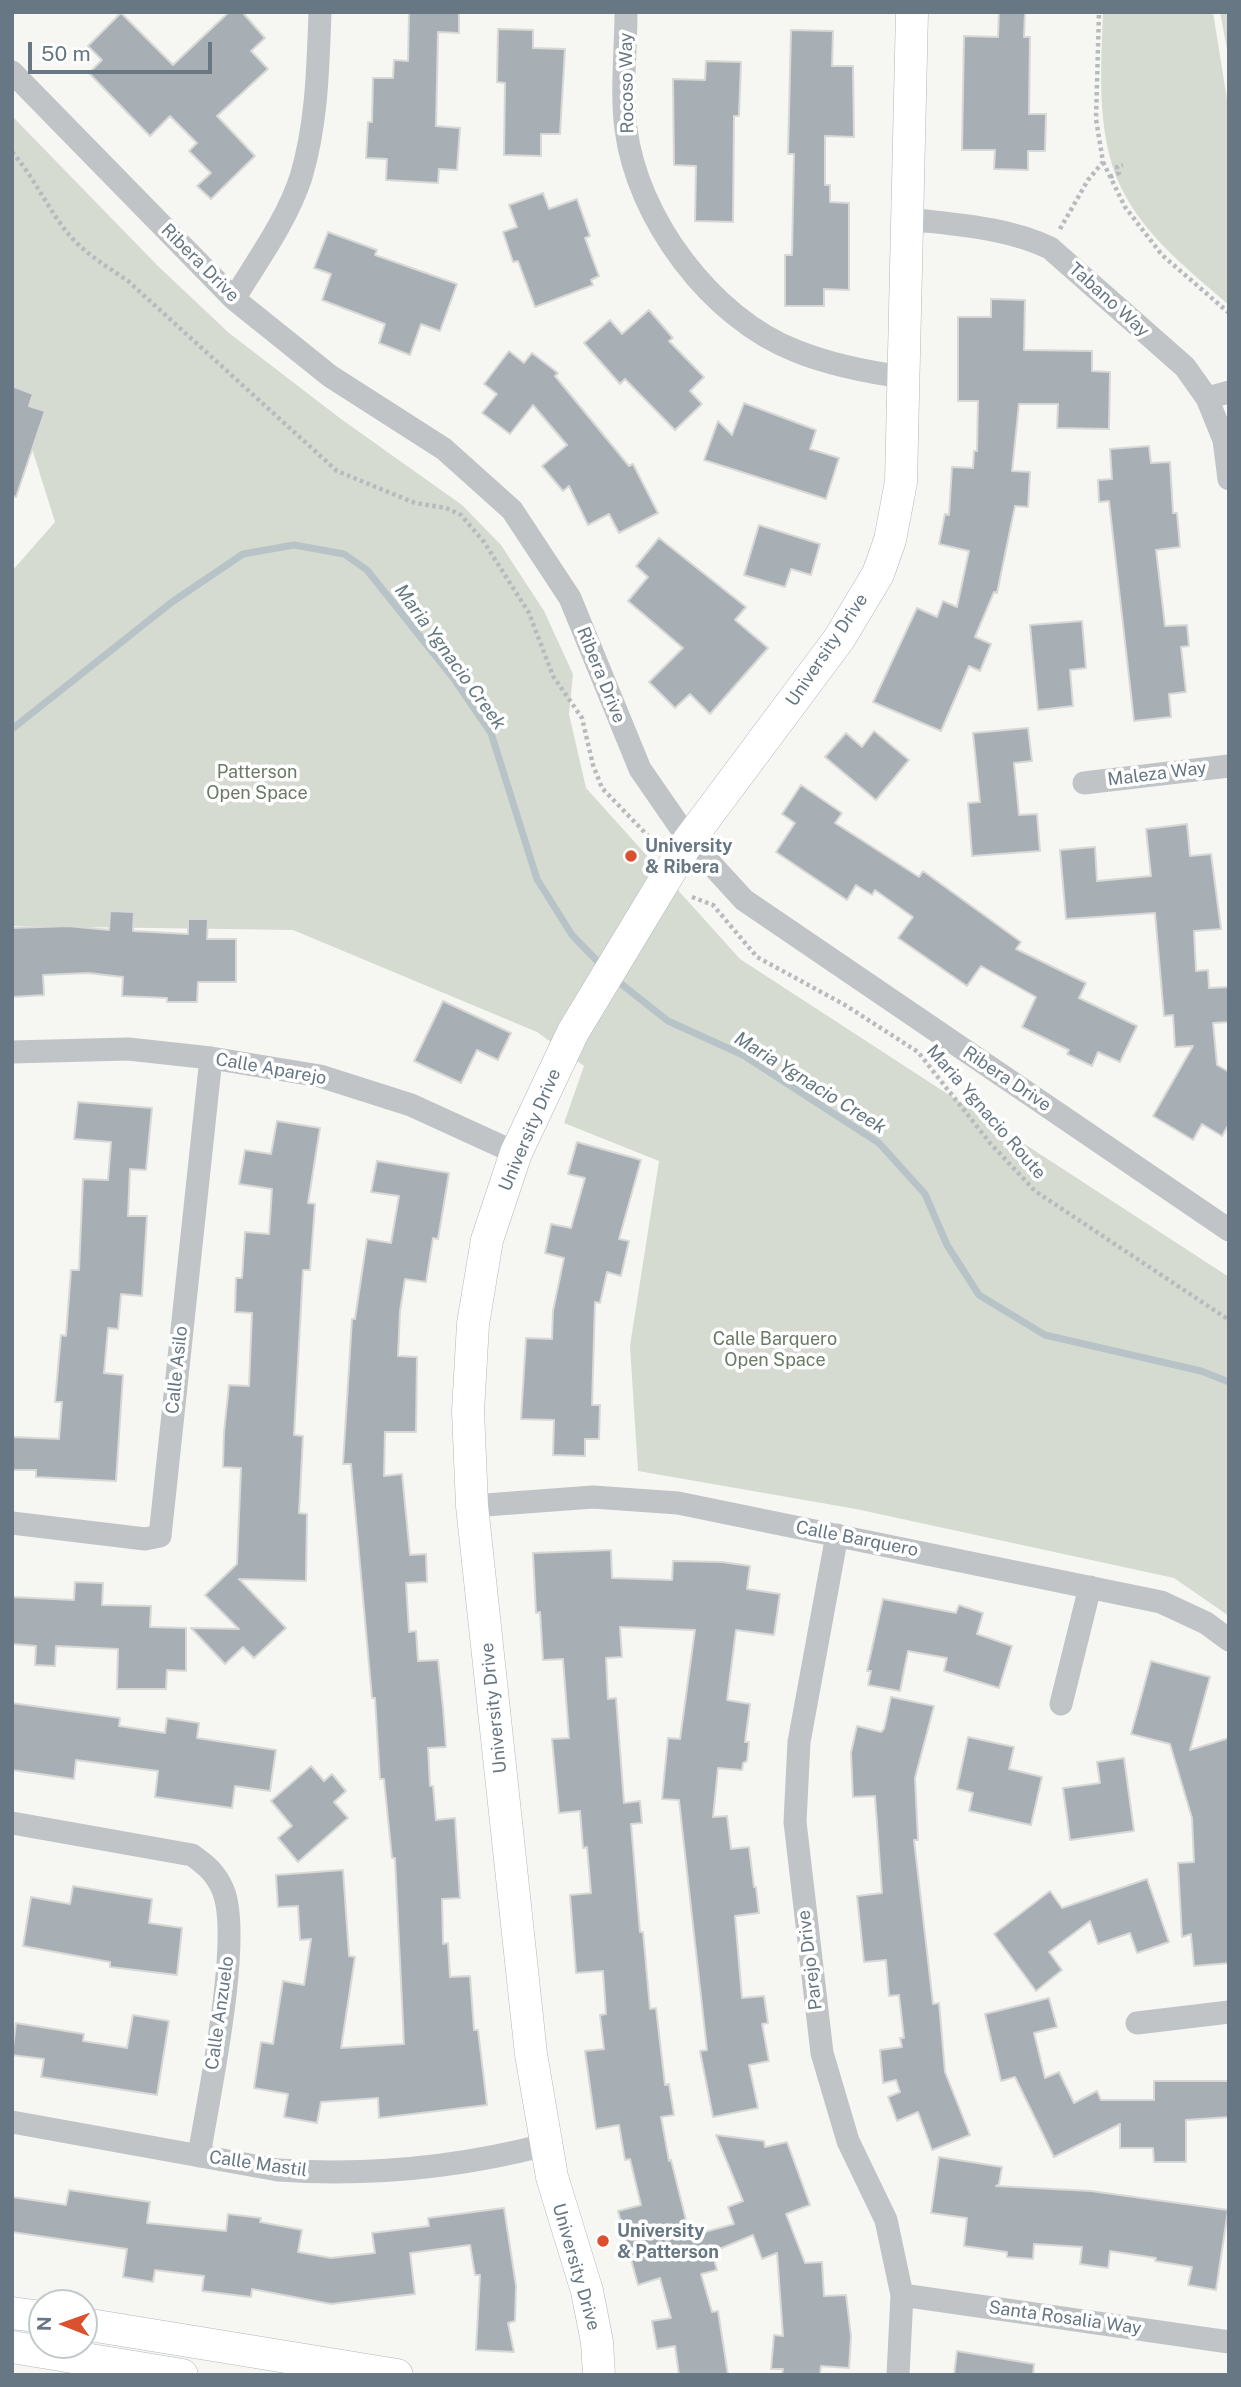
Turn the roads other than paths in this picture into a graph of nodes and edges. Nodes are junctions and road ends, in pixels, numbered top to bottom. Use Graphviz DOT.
graph roads {
  1 [pos="320,12"];
  2 [pos="626,12"];
  3 [pos="912,12"];
  4 [pos="12,72"];
  5 [pos="908,219"];
  6 [pos="234,299"];
  7 [pos="904,377"];
  8 [pos="1218,395"];
  9 [pos="1229,479"];
  10 [pos="1229,766"];
  11 [pos="1084,783"];
  12 [pos="689,840"];
  13 [pos="12,1052"];
  14 [pos="211,1058"];
  15 [pos="516,1153"];
  16 [pos="1229,1230"];
  17 [pos="472,1506"];
  18 [pos="12,1523"];
  19 [pos="837,1535"];
  20 [pos="1090,1587"];
  21 [pos="1229,1640"];
  22 [pos="1061,1704"];
  23 [pos="12,1823"];
  24 [pos="1229,2012"];
  25 [pos="1137,2023"];
  26 [pos="12,2122"];
  27 [pos="545,2144"];
  28 [pos="199,2156"];
  29 [pos="902,2295"];
  30 [pos="98,2326"];
  31 [pos="1229,2342"];
  32 [pos="12,2347"];
  33 [pos="182,2375"];
  34 [pos="397,2375"];
  35 [pos="599,2375"];
  36 [pos="898,2375"];
  1 -- 6 [label="street"];
  2 -- 7 [label="street, Rocoso Way"];
  3 -- 5 [label="street, University Drive"];
  4 -- 6 [label="street, Ribera Drive"];
  5 -- 7 [label="street, University Drive"];
  5 -- 8 [label="street, Tabano Way"];
  6 -- 12 [label="street, Ribera Drive"];
  7 -- 12 [label="street, University Drive"];
  8 -- 9 [label="street, Tabano Way"];
  10 -- 11 [label="street, Maleza Way"];
  12 -- 15 [label="street, University Drive"];
  12 -- 16 [label="street, Ribera Drive"];
  13 -- 14 [label="street, Calle Aparejo"];
  14 -- 15 [label="street, Calle Aparejo"];
  14 -- 18 [label="street, Calle Asilo"];
  15 -- 17 [label="street, University Drive"];
  17 -- 19 [label="street, Calle Barquero"];
  17 -- 27 [label="street, University Drive"];
  19 -- 20 [label="street, Calle Barquero"];
  19 -- 29 [label="street, Parejo Drive"];
  20 -- 21 [label="street, Calle Barquero"];
  20 -- 22 [label="street"];
  23 -- 28 [label="street, Calle Anzuelo"];
  24 -- 25 [label="street"];
  26 -- 28 [label="street, Calle Mastil"];
  27 -- 28 [label="street, Calle Mastil"];
  27 -- 35 [label="street, University Drive"];
  29 -- 31 [label="street, Santa Rosalia Way"];
  29 -- 36 [label="street, Parejo Drive"];
  30 -- 34 [label="street"];
  32 -- 33 [label="street"];
}
